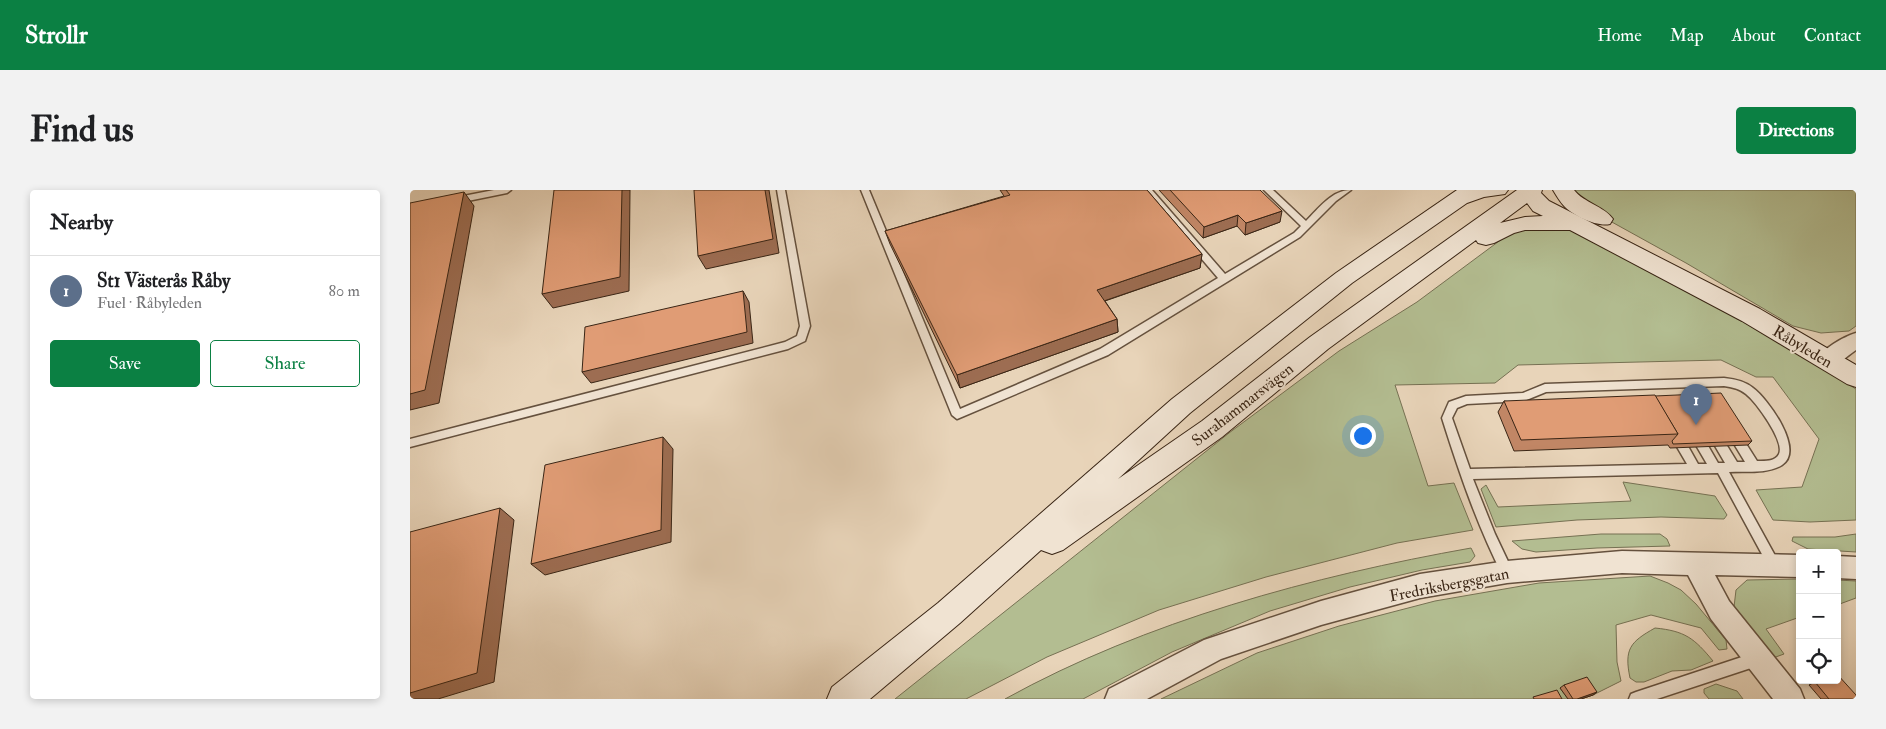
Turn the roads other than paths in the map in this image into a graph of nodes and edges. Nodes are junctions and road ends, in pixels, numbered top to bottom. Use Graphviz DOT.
graph roads {
  1 [pos="507,190"];
  2 [pos="781,190"];
  3 [pos="865,190"];
  4 [pos="1147,190"];
  5 [pos="1268,190"];
  6 [pos="1347,190"];
  7 [pos="1499,190"];
  8 [pos="1563,190"];
  9 [pos="1529,191"];
  10 [pos="1465,194"];
  11 [pos="446,202"];
  12 [pos="1578,225"];
  13 [pos="1306,226"];
  14 [pos="1620,234"];
  15 [pos="1447,250"];
  16 [pos="1224,279"];
  17 [pos="1751,315"];
  18 [pos="1856,340"];
  19 [pos="1826,361"];
  20 [pos="1856,377"];
  21 [pos="1728,424"];
  22 [pos="1709,425"];
  23 [pos="1671,426"];
  24 [pos="1691,426"];
  25 [pos="410,443"];
  26 [pos="1754,466"];
  27 [pos="1734,467"];
  28 [pos="1718,468"];
  29 [pos="1695,469"];
  30 [pos="1465,474"];
  31 [pos="1694,564"];
  32 [pos="1774,564"];
  33 [pos="1796,566"];
  34 [pos="1841,567"];
  35 [pos="1856,568"];
  36 [pos="1506,572"];
  37 [pos="949,613"];
  38 [pos="1757,659"];
  39 [pos="844,699"];
  40 [pos="1119,699"];
  41 [pos="1636,699"];
  42 [pos="1790,699"];
  1 -- 11 [label="lane"];
  2 -- 25 [label="lane"];
  3 -- 16 [label="lane"];
  4 -- 16 [label="lane"];
  5 -- 13 [label="lane"];
  6 -- 13 [label="lane"];
  7 -- 9 [label="main road"];
  7 -- 10 [label="main road"];
  8 -- 14 [label="main road"];
  9 -- 12 [label="main road"];
  9 -- 14 [label="main road"];
  9 -- 15 [label="main road, Surahammarsvägen"];
  10 -- 37 [label="main road, Surahammarsvägen"];
  12 -- 15 [label="main road"];
  12 -- 17 [label="main road"];
  13 -- 16 [label="lane"];
  14 -- 17 [label="main road"];
  15 -- 37 [label="main road, Surahammarsvägen"];
  17 -- 19 [label="main road, Råbyleden"];
  18 -- 19 [label="street"];
  19 -- 20 [label="main road, Råbyleden"];
  21 -- 26 [label="lane"];
  22 -- 27 [label="lane"];
  23 -- 29 [label="lane"];
  24 -- 28 [label="lane"];
  26 -- 27 [label="lane"];
  26 -- 30 [label="lane"];
  27 -- 28 [label="lane"];
  28 -- 29 [label="lane"];
  28 -- 32 [label="lane"];
  29 -- 30 [label="lane"];
  30 -- 36 [label="lane"];
  31 -- 32 [label="street, Fredriksbergsgatan"];
  31 -- 36 [label="street, Fredriksbergsgatan"];
  31 -- 38 [label="street"];
  32 -- 33 [label="street, Fredriksbergsgatan"];
  34 -- 35 [label="street"];
  36 -- 40 [label="street, Fredriksbergsgatan"];
  37 -- 39 [label="main road, Surahammarsvägen"];
  38 -- 41 [label="lane"];
  38 -- 42 [label="street"];
}
